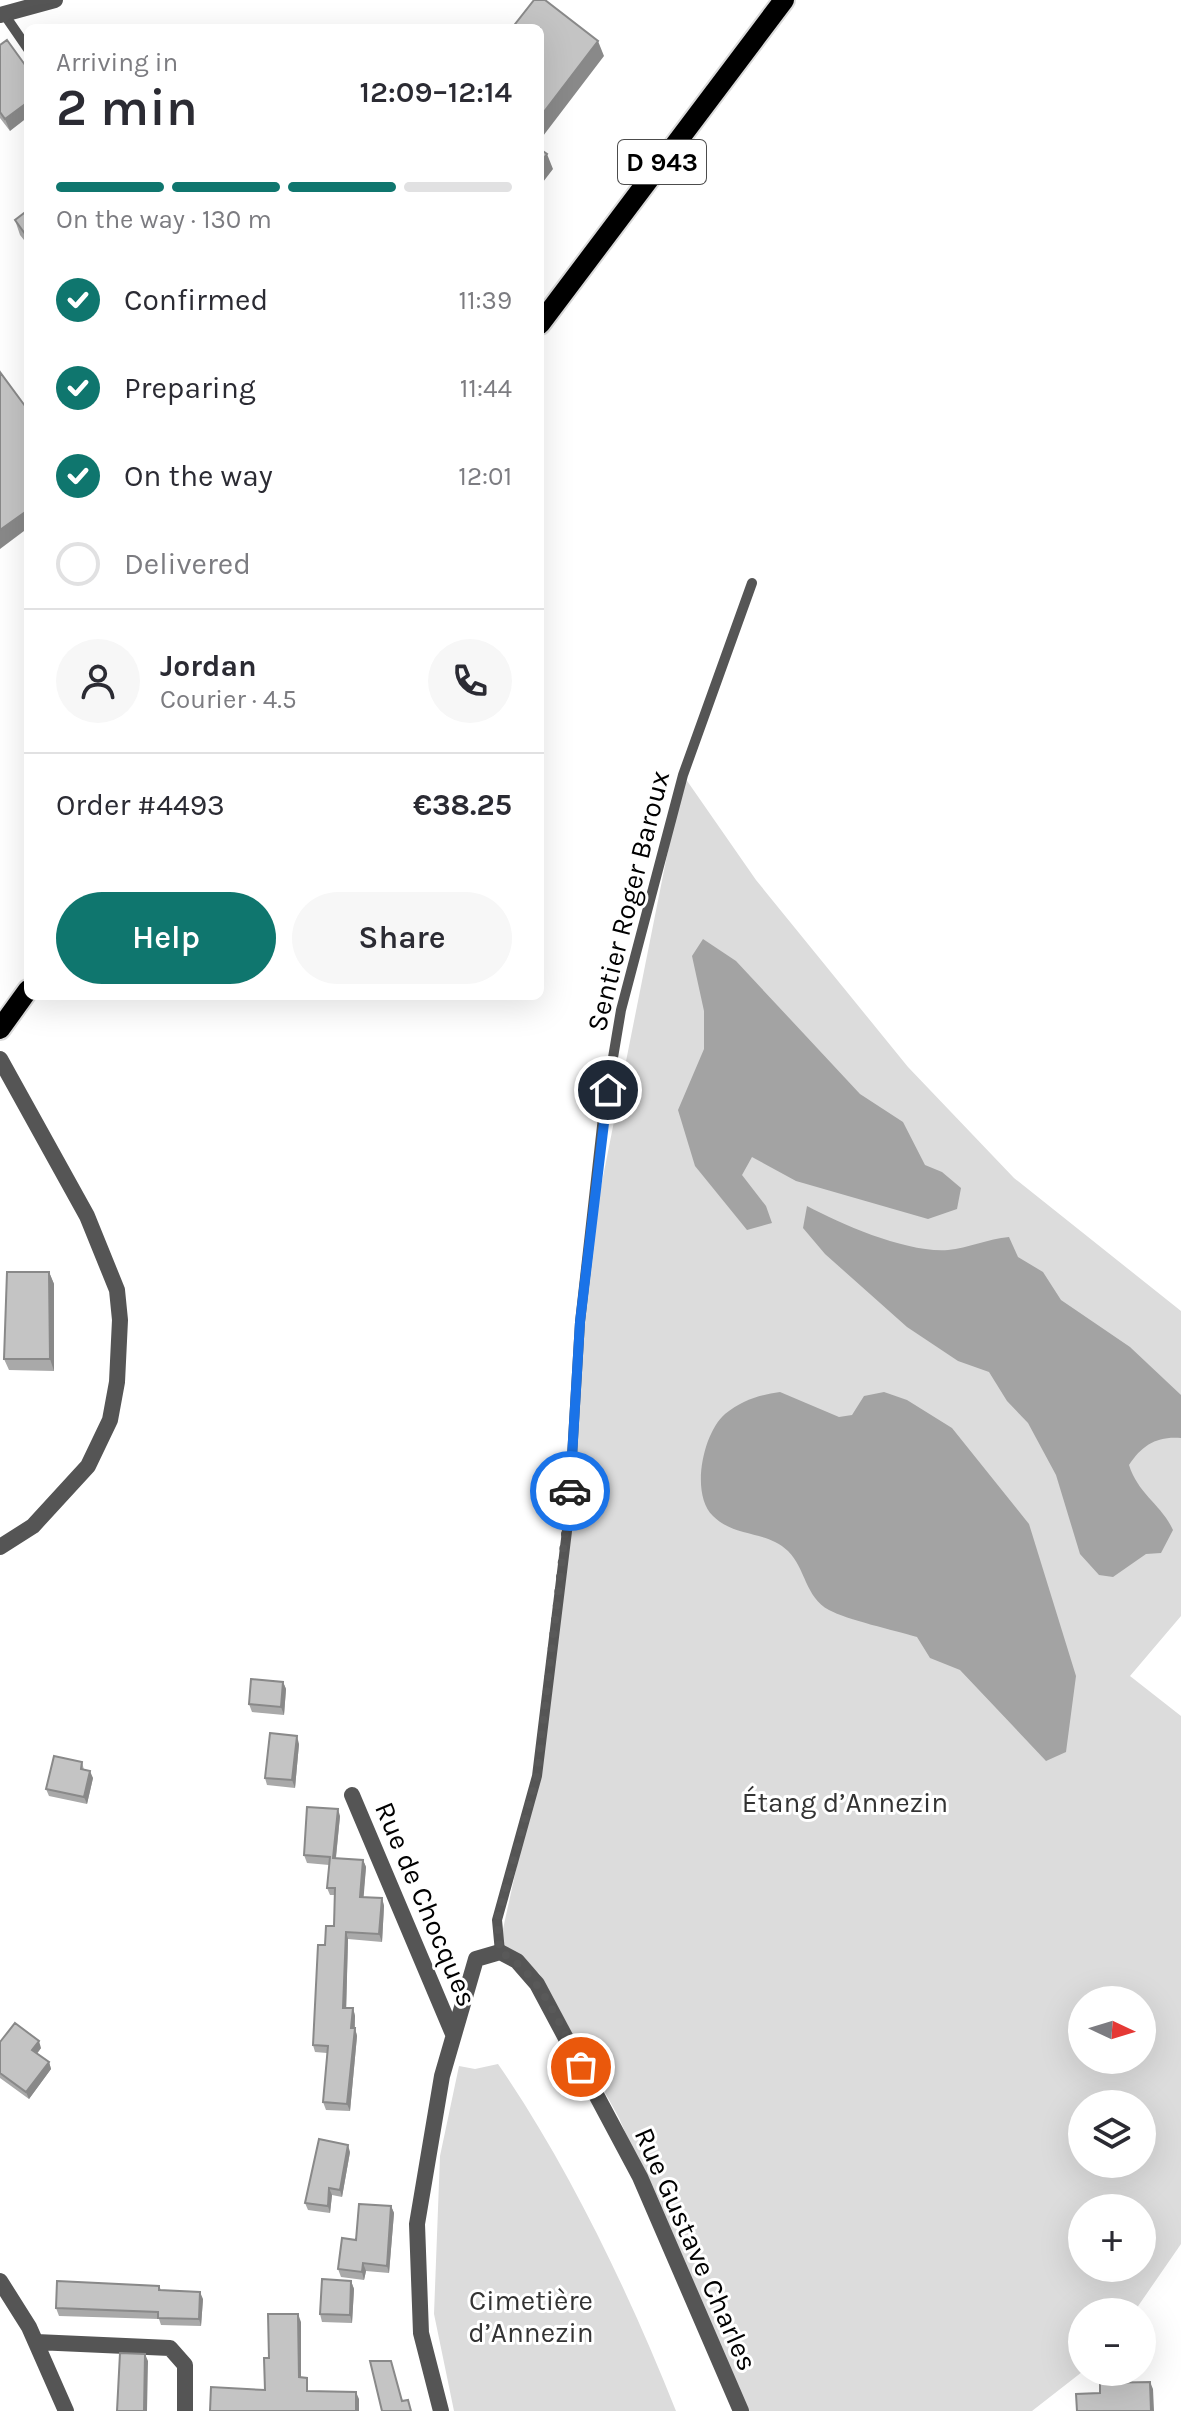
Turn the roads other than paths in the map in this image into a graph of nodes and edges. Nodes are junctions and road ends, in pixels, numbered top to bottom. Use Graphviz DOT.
graph roads {
  1 [pos="55,0"];
  2 [pos="784,0"];
  3 [pos="2,15"];
  4 [pos="24,44"];
  5 [pos="544,319"];
  6 [pos="752,583"];
  7 [pos="24,996"];
  8 [pos="0,1029"];
  9 [pos="0,1059"];
  10 [pos="0,1547"];
  11 [pos="352,1795"];
  12 [pos="500,1952"];
  13 [pos="453,2034"];
  14 [pos="0,2281"];
  15 [pos="36,2342"];
  16 [pos="66,2411"];
  17 [pos="185,2411"];
  18 [pos="441,2411"];
  19 [pos="741,2411"];
  1 -- 3 [label="street"];
  2 -- 5 [label="main road, D 943"];
  3 -- 4 [label="lane"];
  6 -- 12 [label="lane, Sentier Roger Baroux"];
  7 -- 8 [label="main road"];
  9 -- 10 [label="street"];
  11 -- 13 [label="street, Rue de Chocques"];
  12 -- 13 [label="street, Rue de Chocques"];
  12 -- 19 [label="street, Rue Gustave Charles"];
  13 -- 18 [label="street, Rue de Chocques"];
  14 -- 15 [label="street"];
  15 -- 16 [label="street"];
  15 -- 17 [label="street"];
}
